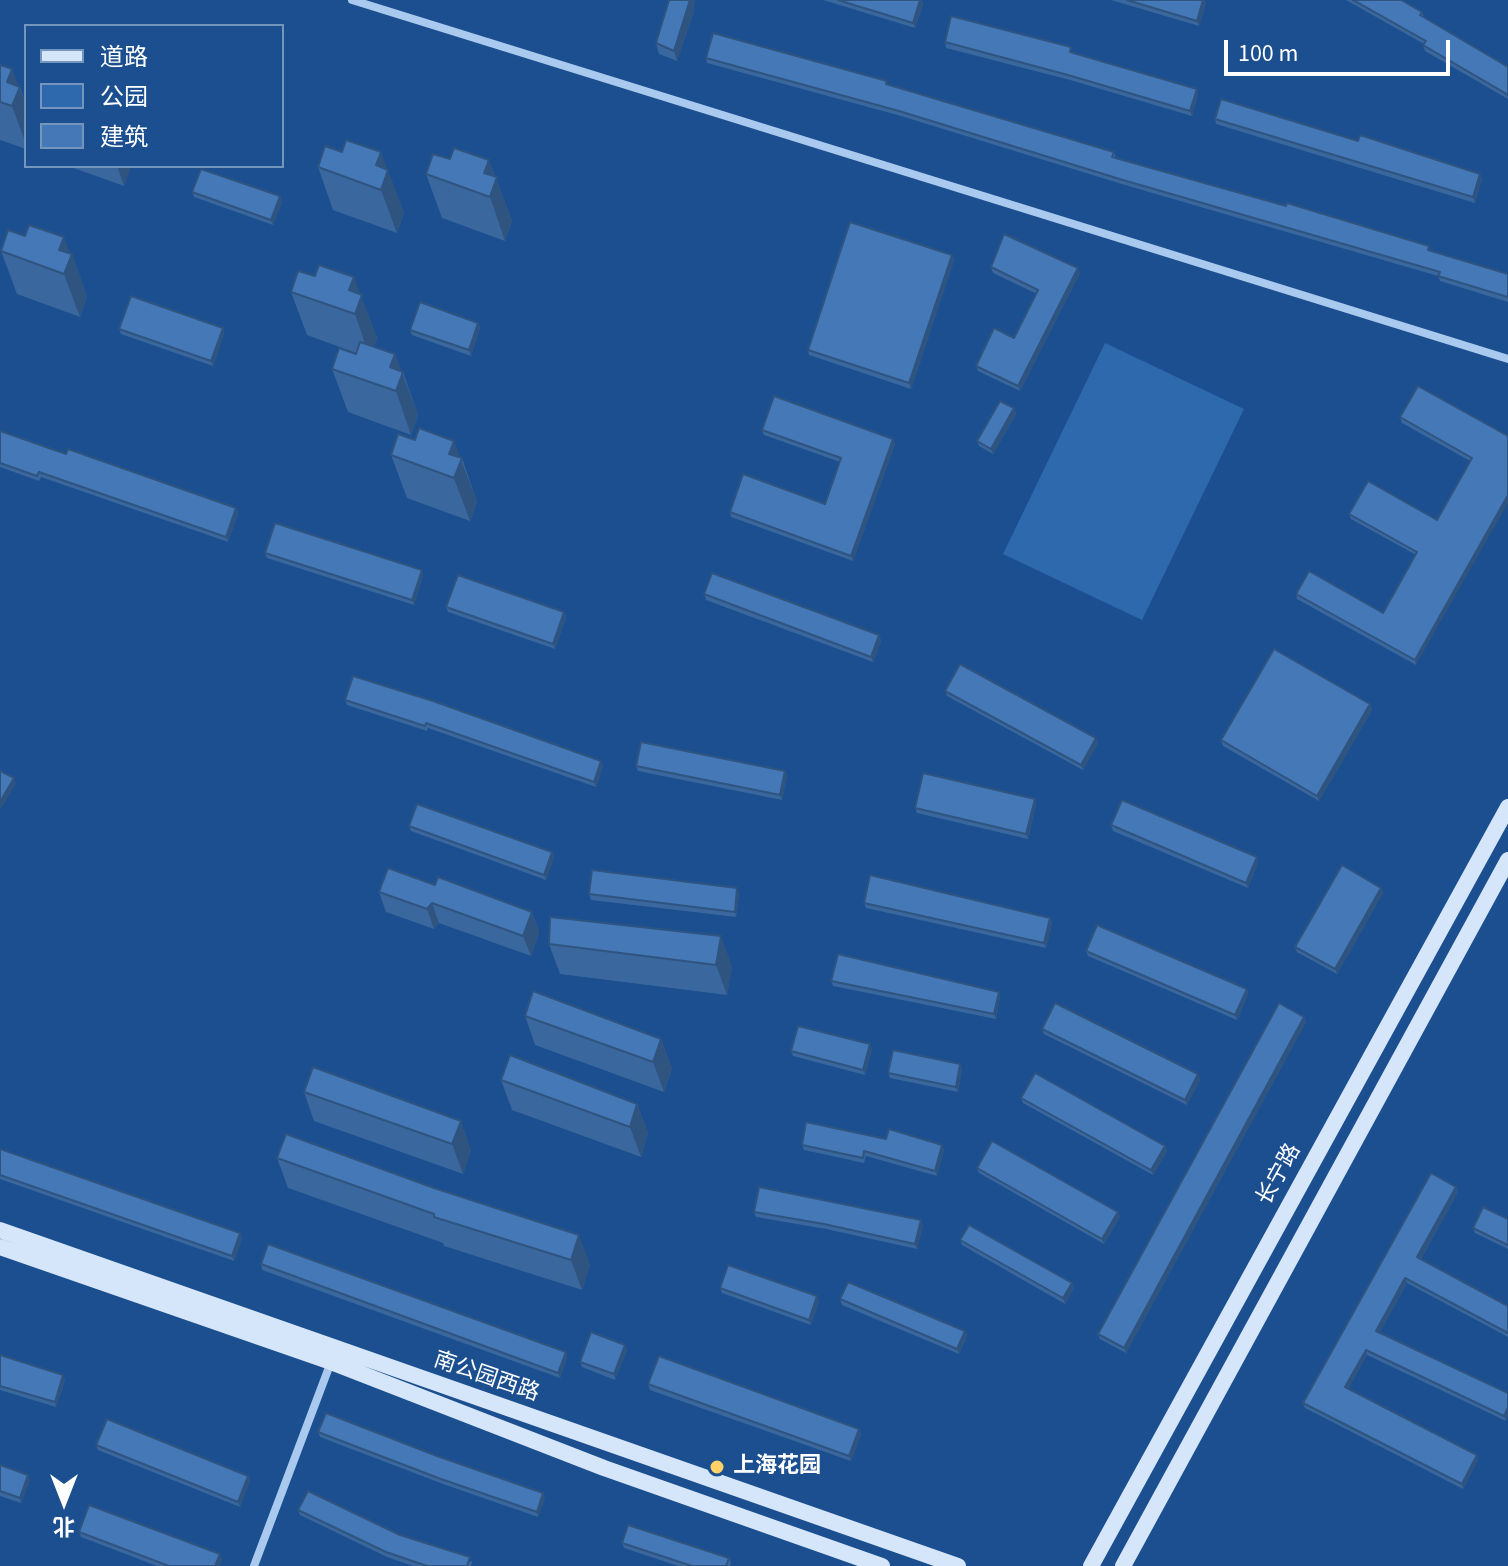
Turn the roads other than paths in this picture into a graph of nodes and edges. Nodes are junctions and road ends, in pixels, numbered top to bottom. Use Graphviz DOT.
graph roads {
  1 [pos="352,0"];
  2 [pos="1508,359"];
  3 [pos="1508,807"];
  4 [pos="1508,860"];
  5 [pos="0,1230"];
  6 [pos="0,1247"];
  7 [pos="331,1362"];
  8 [pos="254,1566"];
  9 [pos="882,1566"];
  10 [pos="958,1566"];
  11 [pos="1091,1566"];
  12 [pos="1123,1566"];
  1 -- 2 [label="street"];
  3 -- 11 [label="main road, 长宁路"];
  4 -- 12 [label="main road"];
  5 -- 10 [label="main road, 南公园西路"];
  6 -- 7 [label="main road, 南公园西路"];
  7 -- 8 [label="street"];
  7 -- 9 [label="main road, 南公园西路"];
}
